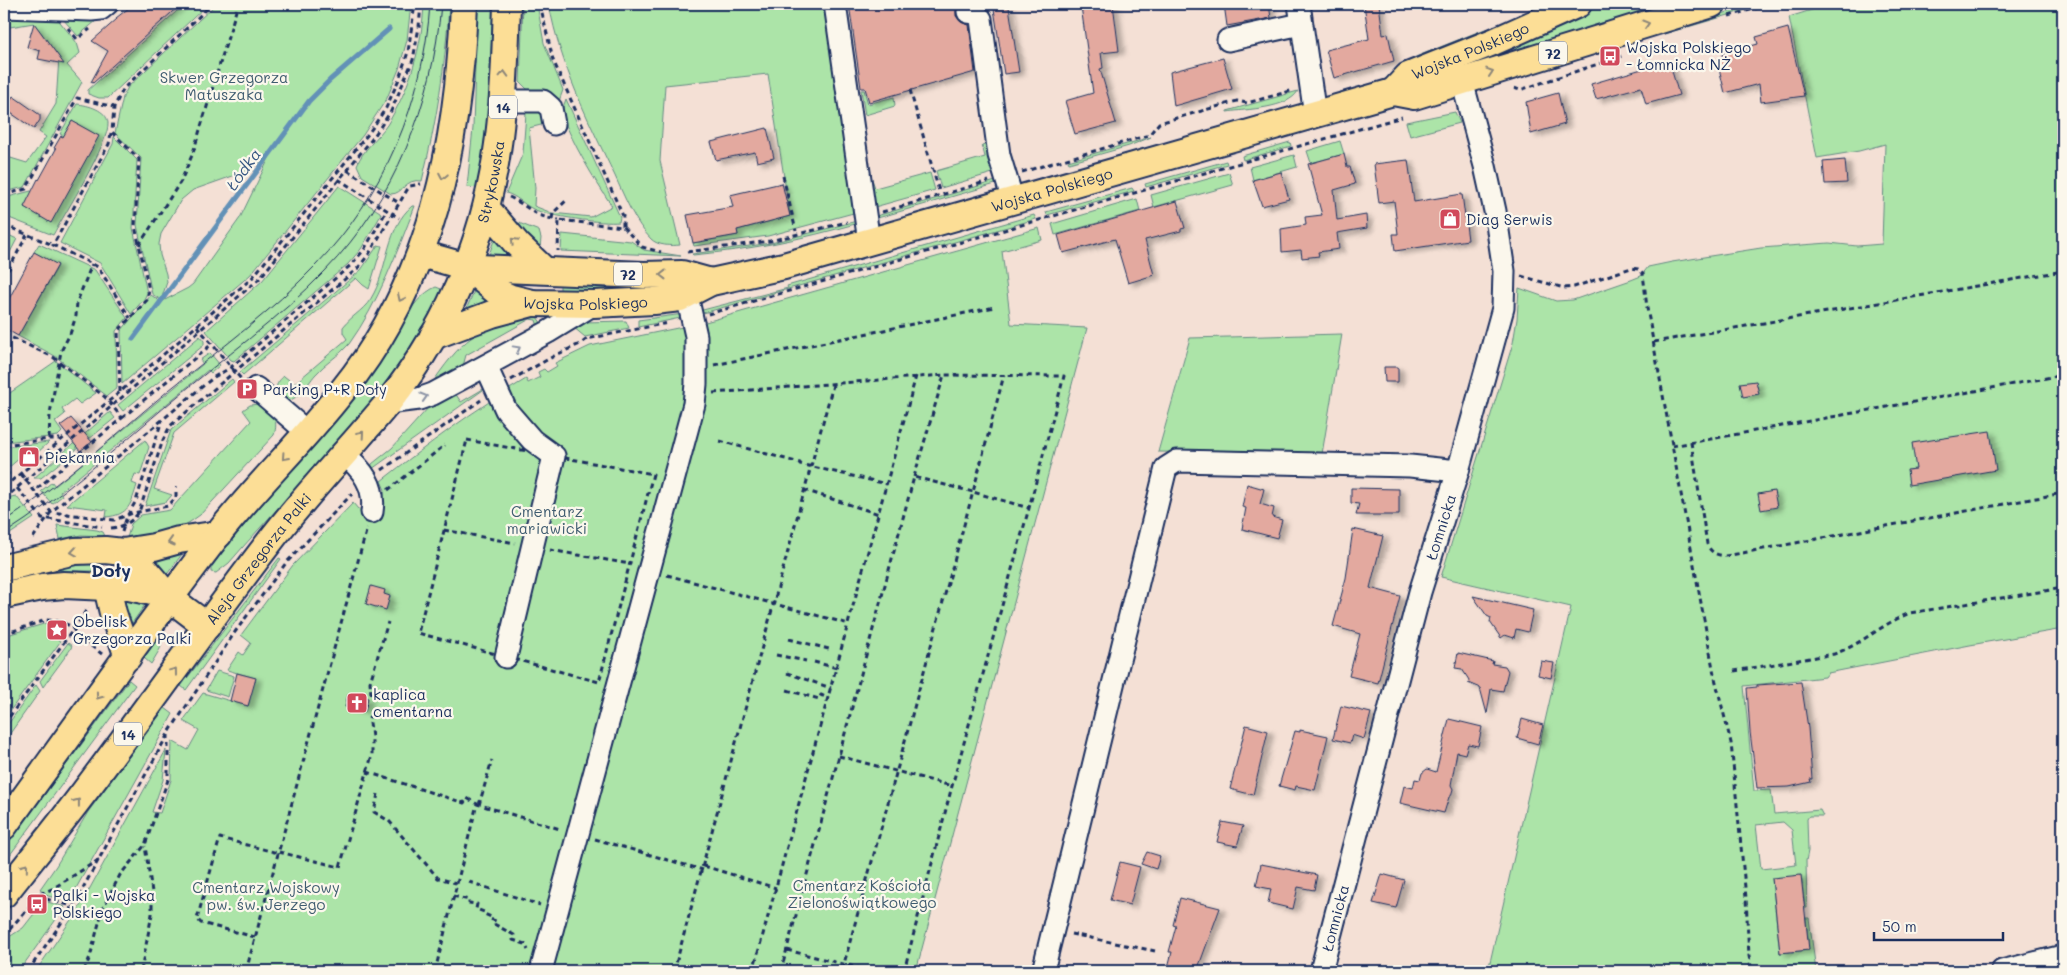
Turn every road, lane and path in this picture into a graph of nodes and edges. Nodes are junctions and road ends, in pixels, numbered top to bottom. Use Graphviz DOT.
graph roads {
  1 [pos="107,4"];
  2 [pos="212,4"];
  3 [pos="238,4"];
  4 [pos="414,4"];
  5 [pos="421,4"];
  6 [pos="464,4"];
  7 [pos="507,4"];
  8 [pos="540,4"];
  9 [pos="835,4"];
  10 [pos="1578,4"];
  11 [pos="1712,4"];
  12 [pos="4,7"];
  13 [pos="968,12"];
  14 [pos="1300,14"];
  15 [pos="1228,40"];
  16 [pos="1462,81"];
  17 [pos="1302,88"];
  18 [pos="910,90"];
  19 [pos="1393,92"];
  20 [pos="503,101"];
  21 [pos="114,107"];
  22 [pos="1315,115"];
  23 [pos="1405,116"];
  24 [pos="554,124"];
  25 [pos="112,132"];
  26 [pos="347,170"];
  27 [pos="783,176"];
  28 [pos="1005,176"];
  29 [pos="334,177"];
  30 [pos="339,180"];
  31 [pos="423,184"];
  32 [pos="939,191"];
  33 [pos="4,195"];
  34 [pos="568,199"];
  35 [pos="1013,201"];
  36 [pos="399,203"];
  37 [pos="495,203"];
  38 [pos="387,210"];
  39 [pos="392,214"];
  40 [pos="865,216"];
  41 [pos="399,218"];
  42 [pos="552,219"];
  43 [pos="559,220"];
  44 [pos="4,225"];
  45 [pos="623,227"];
  46 [pos="796,232"];
  47 [pos="27,235"];
  48 [pos="869,242"];
  49 [pos="53,245"];
  50 [pos="139,245"];
  51 [pos="666,252"];
  52 [pos="682,252"];
  53 [pos="421,254"];
  54 [pos="551,261"];
  55 [pos="92,264"];
  56 [pos="467,267"];
  57 [pos="1504,271"];
  58 [pos="2063,271"];
  59 [pos="4,278"];
  60 [pos="711,282"];
  61 [pos="532,302"];
  62 [pos="594,304"];
  63 [pos="994,307"];
  64 [pos="691,317"];
  65 [pos="130,318"];
  66 [pos="197,326"];
  67 [pos="201,331"];
  68 [pos="4,334"];
  69 [pos="433,336"];
  70 [pos="1654,342"];
  71 [pos="212,344"];
  72 [pos="59,362"];
  73 [pos="486,366"];
  74 [pos="230,368"];
  75 [pos="696,368"];
  76 [pos="234,372"];
  77 [pos="944,375"];
  78 [pos="2063,375"];
  79 [pos="916,376"];
  80 [pos="1004,376"];
  81 [pos="833,384"];
  82 [pos="256,388"];
  83 [pos="497,389"];
  84 [pos="120,392"];
  85 [pos="696,394"];
  86 [pos="108,401"];
  87 [pos="387,403"];
  88 [pos="112,406"];
  89 [pos="122,418"];
  90 [pos="162,420"];
  91 [pos="307,432"];
  92 [pos="49,439"];
  93 [pos="61,439"];
  94 [pos="720,441"];
  95 [pos="1691,442"];
  96 [pos="445,444"];
  97 [pos="4,445"];
  98 [pos="1672,446"];
  99 [pos="343,453"];
  100 [pos="810,467"];
  101 [pos="1458,472"];
  102 [pos="21,474"];
  103 [pos="914,477"];
  104 [pos="4,478"];
  105 [pos="26,480"];
  106 [pos="367,481"];
  107 [pos="10,482"];
  108 [pos="887,484"];
  109 [pos="4,487"];
  110 [pos="176,487"];
  111 [pos="17,488"];
  112 [pos="804,490"];
  113 [pos="34,491"];
  114 [pos="387,491"];
  115 [pos="973,492"];
  116 [pos="2063,493"];
  117 [pos="4,499"];
  118 [pos="1029,508"];
  119 [pos="51,512"];
  120 [pos="138,512"];
  121 [pos="372,512"];
  122 [pos="879,514"];
  123 [pos="127,516"];
  124 [pos="46,520"];
  125 [pos="124,524"];
  126 [pos="219,534"];
  127 [pos="28,542"];
  128 [pos="121,546"];
  129 [pos="4,568"];
  130 [pos="649,570"];
  131 [pos="108,587"];
  132 [pos="2063,588"];
  133 [pos="4,595"];
  134 [pos="171,598"];
  135 [pos="773,603"];
  136 [pos="88,605"];
  137 [pos="388,622"];
  138 [pos="849,624"];
  139 [pos="207,626"];
  140 [pos="74,629"];
  141 [pos="4,634"];
  142 [pos="788,639"];
  143 [pos="828,649"];
  144 [pos="776,654"];
  145 [pos="506,656"];
  146 [pos="119,658"];
  147 [pos="806,661"];
  148 [pos="814,662"];
  149 [pos="837,668"];
  150 [pos="1734,671"];
  151 [pos="787,673"];
  152 [pos="831,688"];
  153 [pos="787,690"];
  154 [pos="371,694"];
  155 [pos="828,698"];
  156 [pos="369,716"];
  157 [pos="4,724"];
  158 [pos="168,734"];
  159 [pos="839,756"];
  160 [pos="492,760"];
  161 [pos="367,772"];
  162 [pos="895,772"];
  163 [pos="952,786"];
  164 [pos="378,794"];
  165 [pos="478,804"];
  166 [pos="4,826"];
  167 [pos="578,834"];
  168 [pos="144,845"];
  169 [pos="279,852"];
  170 [pos="101,859"];
  171 [pos="703,868"];
  172 [pos="469,882"];
  173 [pos="456,883"];
  174 [pos="776,888"];
  175 [pos="4,894"];
  176 [pos="40,894"];
  177 [pos="453,896"];
  178 [pos="73,906"];
  179 [pos="557,910"];
  180 [pos="1054,931"];
  181 [pos="4,936"];
  182 [pos="256,937"];
  183 [pos="787,950"];
  184 [pos="4,951"];
  185 [pos="1155,951"];
  186 [pos="2063,956"];
  187 [pos="844,964"];
  188 [pos="543,965"];
  189 [pos="6,971"];
  190 [pos="28,971"];
  191 [pos="84,971"];
  192 [pos="140,971"];
  193 [pos="246,971"];
  194 [pos="435,971"];
  195 [pos="674,971"];
  196 [pos="753,971"];
  197 [pos="781,971"];
  198 [pos="842,971"];
  199 [pos="871,971"];
  200 [pos="904,971"];
  201 [pos="1043,971"];
  202 [pos="1321,971"];
  203 [pos="1752,971"];
  204 [pos="2002,971"];
  1 -- 12 [label="street"];
  2 -- 21 [label="path"];
  3 -- 50 [label="path"];
  4 -- 29 [label="path"];
  5 -- 26 [label="path"];
  6 -- 53 [label="main road, one-way"];
  20 -- 7 [label="main road, Strykowska / 14, one-way"];
  8 -- 45 [label="path"];
  9 -- 40 [label="street"];
  10 -- 19 [label="main road, Wojska Polskiego / 72"];
  16 -- 11 [label="main road, Wojska Polskiego / 72, one-way"];
  13 -- 28 [label="street"];
  14 -- 15 [label="street"];
  14 -- 22 [label="street"];
  16 -- 19 [label="main road, Wojska Polskiego / 72"];
  16 -- 57 [label="street, Łomnicka"];
  17 -- 28 [label="path"];
  18 -- 32 [label="path"];
  19 -- 22 [label="main road, Wojska Polskiego / 72"];
  20 -- 24 [label="street"];
  20 -- 37 [label="main road, Strykowska / 14"];
  21 -- 25 [label="path"];
  21 -- 33 [label="path"];
  22 -- 35 [label="main road, Wojska Polskiego / 72"];
  23 -- 64 [label="path"];
  25 -- 49 [label="path"];
  25 -- 50 [label="path"];
  26 -- 30 [label="path"];
  26 -- 36 [label="path"];
  27 -- 46 [label="path"];
  28 -- 35 [label="street"];
  28 -- 40 [label="path"];
  29 -- 30 [label="path"];
  29 -- 66 [label="path"];
  30 -- 38 [label="path"];
  30 -- 67 [label="path"];
  31 -- 36 [label="path"];
  34 -- 42 [label="path"];
  35 -- 48 [label="main road, Wojska Polskiego / 72"];
  36 -- 39 [label="path"];
  37 -- 42 [label="path"];
  54 -- 37 [label="main road, one-way"];
  37 -- 56 [label="main road, Strykowska / 14"];
  38 -- 39 [label="path"];
  38 -- 74 [label="path"];
  39 -- 41 [label="path"];
  39 -- 76 [label="path"];
  40 -- 48 [label="street"];
  40 -- 52 [label="path"];
  42 -- 43 [label="path"];
  43 -- 45 [label="path"];
  43 -- 54 [label="path"];
  44 -- 47 [label="path"];
  45 -- 51 [label="path"];
  47 -- 49 [label="path"];
  47 -- 59 [label="path"];
  48 -- 60 [label="main road, Wojska Polskiego / 72"];
  49 -- 55 [label="path"];
  50 -- 65 [label="path"];
  53 -- 56 [label="main road, Wojska Polskiego"];
  53 -- 91 [label="main road, one-way"];
  54 -- 56 [label="main road, Wojska Polskiego"];
  60 -- 54 [label="main road, Wojska Polskiego / 72, one-way"];
  55 -- 65 [label="path"];
  55 -- 72 [label="path"];
  56 -- 61 [label="main road, Wojska Polskiego / 72"];
  56 -- 69 [label="main road, Aleja Grzegorza Palki / 14"];
  57 -- 70 [label="path"];
  57 -- 101 [label="street, Łomnicka"];
  58 -- 70 [label="path"];
  60 -- 64 [label="main road, Wojska Polskiego / 72"];
  61 -- 62 [label="main road, Wojska Polskiego / 72"];
  61 -- 69 [label="main road, 72"];
  62 -- 64 [label="main road, Wojska Polskiego / 72"];
  73 -- 62 [label="street, one-way"];
  63 -- 75 [label="path"];
  64 -- 75 [label="street"];
  64 -- 83 [label="path"];
  65 -- 84 [label="path"];
  66 -- 67 [label="path"];
  66 -- 84 [label="path"];
  67 -- 71 [label="path"];
  67 -- 88 [label="path"];
  68 -- 72 [label="path"];
  69 -- 87 [label="main road, Aleja Grzegorza Palki / 14"];
  70 -- 98 [label="path"];
  71 -- 74 [label="path"];
  71 -- 89 [label="path"];
  72 -- 86 [label="path"];
  72 -- 92 [label="path"];
  73 -- 83 [label="street"];
  87 -- 73 [label="street, one-way"];
  74 -- 76 [label="path"];
  74 -- 90 [label="path"];
  75 -- 85 [label="street"];
  76 -- 82 [label="path"];
  76 -- 120 [label="path"];
  77 -- 79 [label="path"];
  77 -- 80 [label="path"];
  77 -- 103 [label="path"];
  78 -- 95 [label="path"];
  79 -- 81 [label="path"];
  79 -- 108 [label="path"];
  80 -- 115 [label="path"];
  80 -- 118 [label="path"];
  81 -- 85 [label="path"];
  81 -- 100 [label="path"];
  82 -- 91 [label="street"];
  83 -- 106 [label="path"];
  83 -- 145 [label="street"];
  84 -- 86 [label="path"];
  85 -- 130 [label="street"];
  86 -- 88 [label="path"];
  86 -- 93 [label="path"];
  99 -- 87 [label="main road, Aleja Grzegorza Palki / 14, one-way"];
  88 -- 89 [label="path"];
  88 -- 105 [label="path"];
  89 -- 113 [label="path"];
  90 -- 119 [label="path"];
  90 -- 123 [label="path"];
  91 -- 126 [label="main road, one-way"];
  92 -- 93 [label="path"];
  92 -- 97 [label="path"];
  93 -- 102 [label="path"];
  94 -- 100 [label="path"];
  95 -- 98 [label="path"];
  95 -- 116 [label="path"];
  96 -- 114 [label="path"];
  98 -- 203 [label="path"];
  99 -- 106 [label="street"];
  99 -- 139 [label="main road, Aleja Grzegorza Palki / 14"];
  100 -- 108 [label="path"];
  100 -- 112 [label="path"];
  101 -- 180 [label="street"];
  101 -- 202 [label="street, Łomnicka"];
  102 -- 105 [label="path"];
  102 -- 107 [label="path"];
  103 -- 115 [label="path"];
  103 -- 159 [label="path"];
  104 -- 107 [label="path"];
  105 -- 111 [label="path"];
  105 -- 113 [label="path"];
  106 -- 121 [label="street"];
  106 -- 158 [label="path"];
  107 -- 109 [label="path"];
  108 -- 122 [label="path"];
  110 -- 120 [label="path"];
  111 -- 117 [label="path"];
  111 -- 124 [label="path"];
  112 -- 122 [label="path"];
  112 -- 135 [label="path"];
  113 -- 119 [label="path"];
  115 -- 118 [label="path"];
  115 -- 162 [label="path"];
  118 -- 163 [label="path"];
  119 -- 123 [label="path"];
  119 -- 124 [label="path"];
  120 -- 123 [label="path"];
  120 -- 125 [label="path"];
  121 -- 169 [label="path"];
  122 -- 138 [label="path"];
  123 -- 125 [label="path"];
  124 -- 125 [label="path"];
  124 -- 127 [label="path"];
  125 -- 128 [label="path"];
  126 -- 128 [label="main road, one-way"];
  126 -- 134 [label="main road"];
  128 -- 129 [label="main road, one-way"];
  128 -- 134 [label="main road"];
  130 -- 135 [label="path"];
  130 -- 167 [label="street"];
  131 -- 133 [label="main road"];
  131 -- 134 [label="main road"];
  131 -- 146 [label="main road"];
  132 -- 150 [label="path"];
  134 -- 139 [label="main road"];
  134 -- 146 [label="main road"];
  135 -- 138 [label="path"];
  135 -- 171 [label="path"];
  136 -- 140 [label="path"];
  137 -- 154 [label="path"];
  138 -- 149 [label="path"];
  175 -- 139 [label="main road, Aleja Grzegorza Palki / 14, one-way"];
  140 -- 141 [label="path"];
  140 -- 146 [label="path"];
  140 -- 157 [label="path"];
  142 -- 143 [label="path"];
  144 -- 147 [label="path"];
  146 -- 166 [label="main road, one-way"];
  148 -- 149 [label="path"];
  149 -- 152 [label="path"];
  151 -- 152 [label="path"];
  152 -- 155 [label="path"];
  153 -- 155 [label="path"];
  155 -- 174 [label="path"];
  156 -- 161 [label="path"];
  158 -- 168 [label="path"];
  158 -- 170 [label="path"];
  159 -- 162 [label="path"];
  159 -- 183 [label="path"];
  160 -- 165 [label="path"];
  161 -- 165 [label="path"];
  161 -- 169 [label="path"];
  162 -- 163 [label="path"];
  162 -- 187 [label="path"];
  163 -- 200 [label="path"];
  164 -- 173 [label="path"];
  165 -- 167 [label="path"];
  165 -- 173 [label="path"];
  167 -- 171 [label="path"];
  167 -- 179 [label="street"];
  168 -- 191 [label="path"];
  168 -- 192 [label="path"];
  169 -- 182 [label="path"];
  169 -- 182 [label="path"];
  170 -- 176 [label="path"];
  170 -- 178 [label="path"];
  171 -- 174 [label="path"];
  171 -- 195 [label="path"];
  172 -- 179 [label="path"];
  173 -- 177 [label="path"];
  174 -- 196 [label="path"];
  176 -- 178 [label="path"];
  176 -- 181 [label="path"];
  177 -- 188 [label="path"];
  177 -- 194 [label="path"];
  178 -- 190 [label="path"];
  179 -- 188 [label="street"];
  180 -- 185 [label="path"];
  180 -- 201 [label="street"];
  182 -- 193 [label="path"];
  183 -- 187 [label="path"];
  183 -- 197 [label="path"];
  184 -- 189 [label="path"];
  186 -- 204 [label="street"];
  187 -- 198 [label="path"];
  187 -- 199 [label="path"];
}
